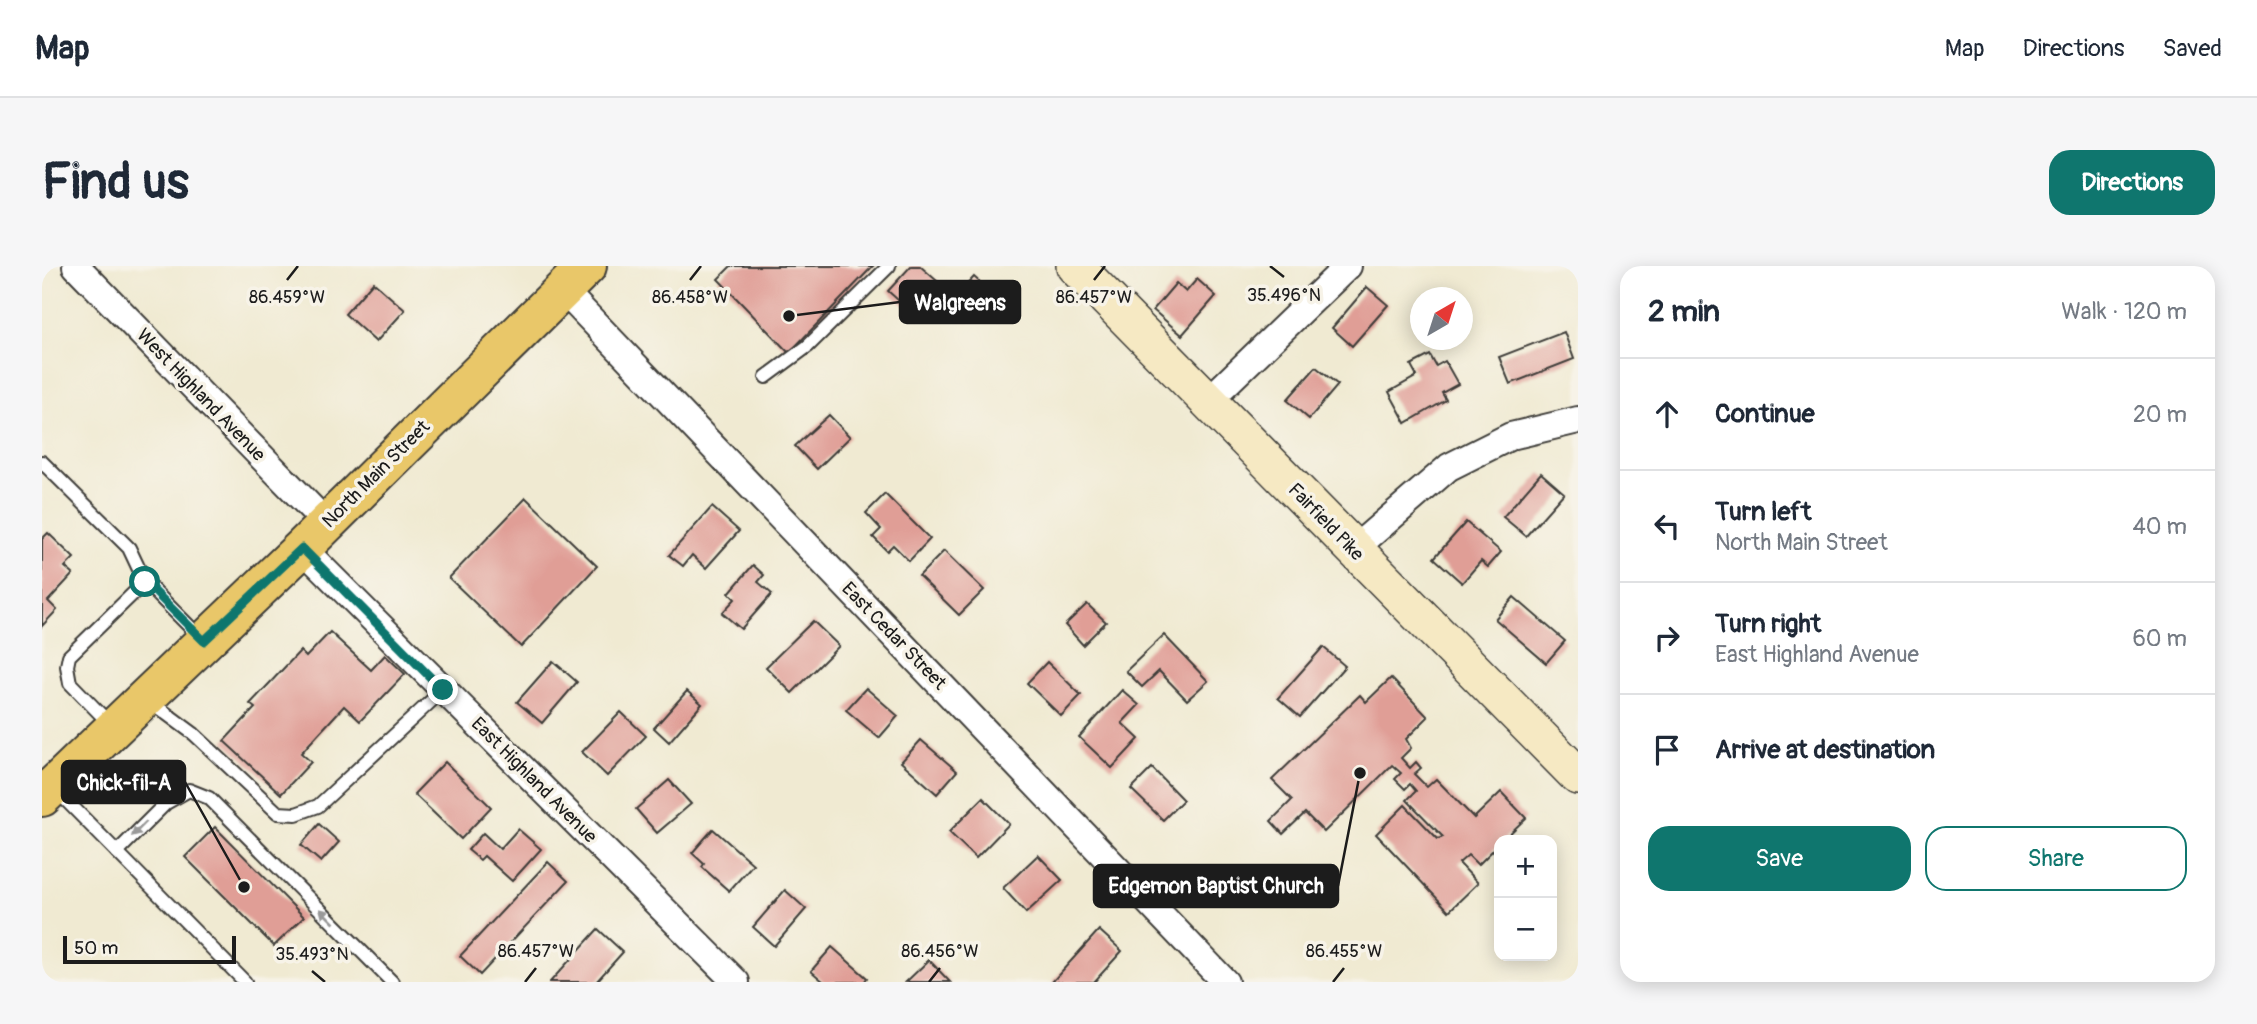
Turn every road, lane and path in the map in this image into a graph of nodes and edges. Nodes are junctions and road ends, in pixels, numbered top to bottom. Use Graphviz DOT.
graph roads {
  1 [pos="76,266"];
  2 [pos="889,266"];
  3 [pos="1075,266"];
  4 [pos="1348,266"];
  5 [pos="575,278"];
  6 [pos="766,377"];
  7 [pos="1208,401"];
  8 [pos="1578,420"];
  9 [pos="42,462"];
  10 [pos="314,536"];
  11 [pos="1353,550"];
  12 [pos="145,582"];
  13 [pos="204,641"];
  14 [pos="443,690"];
  15 [pos="145,698"];
  16 [pos="113,728"];
  17 [pos="1578,776"];
  18 [pos="46,786"];
  19 [pos="117,852"];
  20 [pos="245,982"];
  21 [pos="392,982"];
  22 [pos="736,982"];
  23 [pos="1225,982"];
  1 -- 10 [label="street, West Highland Avenue"];
  2 -- 6 [label="lane"];
  3 -- 7 [label="street, Fairfield Pike"];
  4 -- 7 [label="street"];
  5 -- 10 [label="main road, North Main Street"];
  5 -- 23 [label="street, East Cedar Street"];
  7 -- 11 [label="street, Fairfield Pike"];
  8 -- 11 [label="street"];
  9 -- 12 [label="lane"];
  10 -- 13 [label="main road, North Main Street"];
  10 -- 14 [label="street, East Highland Avenue"];
  11 -- 17 [label="street, Fairfield Pike"];
  12 -- 13 [label="lane"];
  12 -- 16 [label="lane"];
  13 -- 15 [label="main road, North Main Street"];
  14 -- 15 [label="lane"];
  14 -- 22 [label="street, East Highland Avenue"];
  15 -- 16 [label="main road, North Main Street"];
  16 -- 18 [label="main road, North Main Street"];
  18 -- 19 [label="lane"];
  19 -- 20 [label="lane"];
  21 -- 19 [label="lane, one-way"];
}
